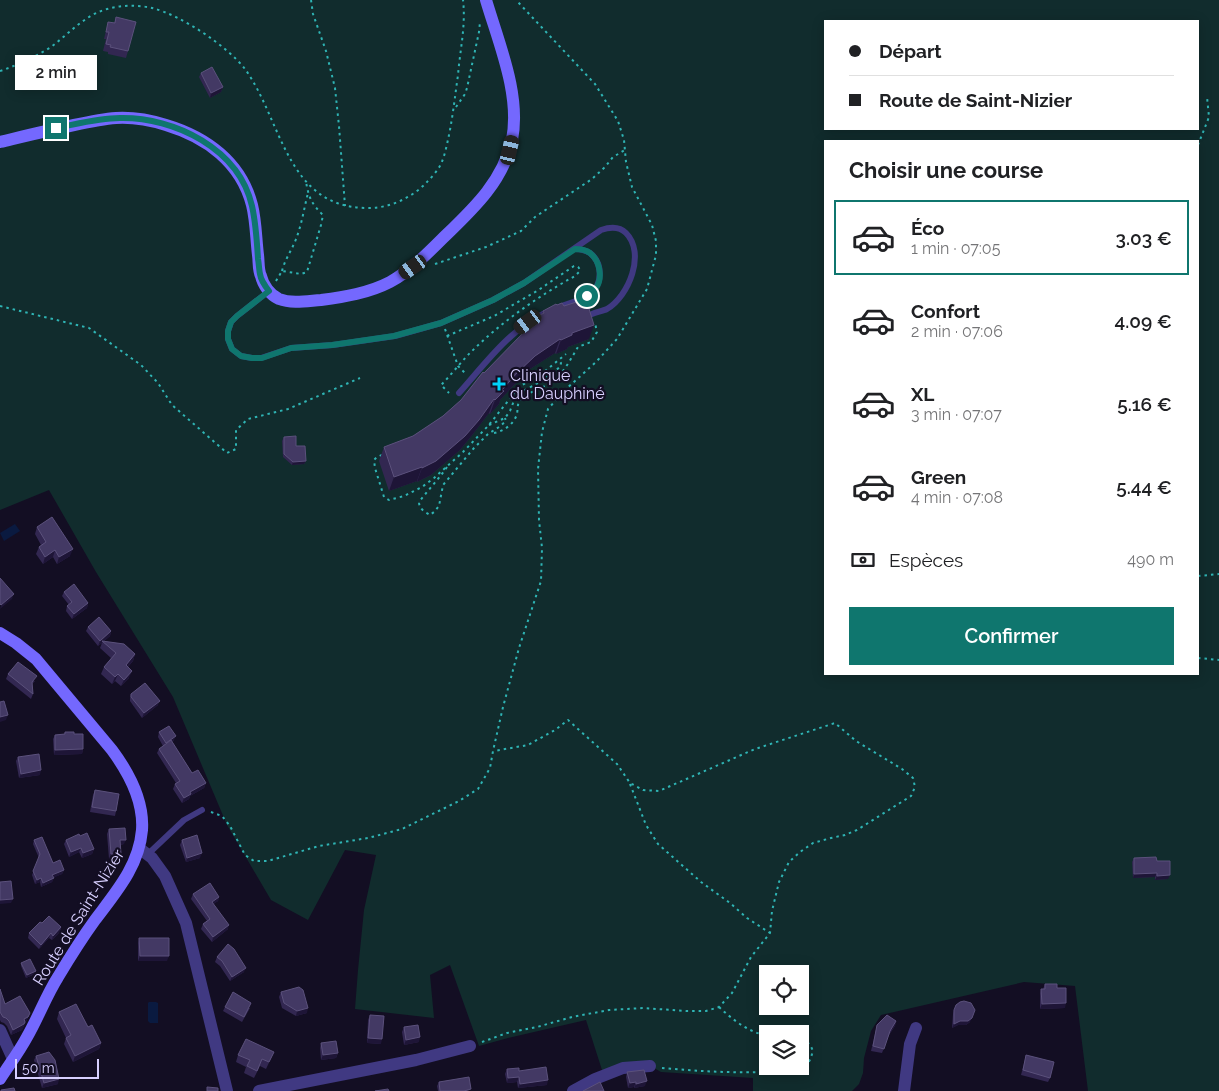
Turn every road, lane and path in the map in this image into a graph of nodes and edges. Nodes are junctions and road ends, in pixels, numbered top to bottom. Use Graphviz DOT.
graph roads {
  1 [pos="311,0"];
  2 [pos="463,0"];
  3 [pos="516,0"];
  4 [pos="486,1"];
  5 [pos="481,16"];
  6 [pos="0,71"];
  7 [pos="1207,98"];
  8 [pos="454,110"];
  9 [pos="0,142"];
  10 [pos="1199,142"];
  11 [pos="306,182"];
  12 [pos="308,193"];
  13 [pos="345,206"];
  14 [pos="575,249"];
  15 [pos="433,264"];
  16 [pos="282,271"];
  17 [pos="269,291"];
  18 [pos="0,306"];
  19 [pos="592,314"];
  20 [pos="443,322"];
  21 [pos="447,336"];
  22 [pos="566,354"];
  23 [pos="559,360"];
  24 [pos="596,362"];
  25 [pos="458,366"];
  26 [pos="360,378"];
  27 [pos="471,379"];
  28 [pos="457,395"];
  29 [pos="505,418"];
  30 [pos="488,426"];
  31 [pos="491,433"];
  32 [pos="387,454"];
  33 [pos="448,465"];
  34 [pos="1219,574"];
  35 [pos="1199,576"];
  36 [pos="0,633"];
  37 [pos="1199,658"];
  38 [pos="1219,660"];
  39 [pos="493,751"];
  40 [pos="630,783"];
  41 [pos="202,810"];
  42 [pos="143,852"];
  43 [pos="770,933"];
  44 [pos="719,1007"];
  45 [pos="916,1028"];
  46 [pos="0,1030"];
  47 [pos="759,1034"];
  48 [pos="809,1043"];
  49 [pos="470,1046"];
  50 [pos="13,1059"];
  51 [pos="809,1062"];
  52 [pos="650,1066"];
  53 [pos="759,1072"];
  54 [pos="0,1079"];
  55 [pos="227,1091"];
  56 [pos="259,1091"];
  57 [pos="573,1091"];
  58 [pos="904,1091"];
  1 -- 13 [label="path"];
  2 -- 8 [label="path"];
  3 -- 15 [label="path"];
  4 -- 17 [label="main road"];
  5 -- 8 [label="path"];
  6 -- 11 [label="path"];
  7 -- 10 [label="path"];
  8 -- 13 [label="path"];
  9 -- 17 [label="main road"];
  11 -- 12 [label="path"];
  11 -- 13 [label="path"];
  12 -- 16 [label="path"];
  12 -- 16 [label="path"];
  14 -- 19 [label="lane"];
  14 -- 20 [label="lane"];
  14 -- 27 [label="lane"];
  16 -- 17 [label="path"];
  17 -- 20 [label="lane"];
  18 -- 26 [label="path"];
  19 -- 31 [label="path"];
  20 -- 21 [label="path"];
  21 -- 25 [label="path"];
  21 -- 25 [label="path"];
  22 -- 23 [label="path"];
  23 -- 29 [label="path"];
  23 -- 30 [label="path"];
  24 -- 39 [label="path"];
  25 -- 27 [label="path"];
  25 -- 28 [label="path"];
  27 -- 28 [label="lane"];
  29 -- 30 [label="path"];
  29 -- 31 [label="path"];
  30 -- 33 [label="path"];
  31 -- 33 [label="path"];
  32 -- 33 [label="path"];
  34 -- 35 [label="path"];
  36 -- 42 [label="main road, Route de Saint-Nizier"];
  37 -- 38 [label="path"];
  39 -- 40 [label="path"];
  39 -- 41 [label="path"];
  40 -- 43 [label="path"];
  40 -- 43 [label="path"];
  41 -- 42 [label="lane"];
  42 -- 50 [label="main road, Route de Saint-Nizier"];
  42 -- 55 [label="street"];
  43 -- 44 [label="path"];
  44 -- 47 [label="path"];
  44 -- 49 [label="path"];
  45 -- 58 [label="street"];
  46 -- 50 [label="street"];
  48 -- 51 [label="path"];
  49 -- 56 [label="street"];
  50 -- 54 [label="main road, Route de Saint-Nizier"];
  52 -- 53 [label="path"];
  52 -- 57 [label="street"];
}
